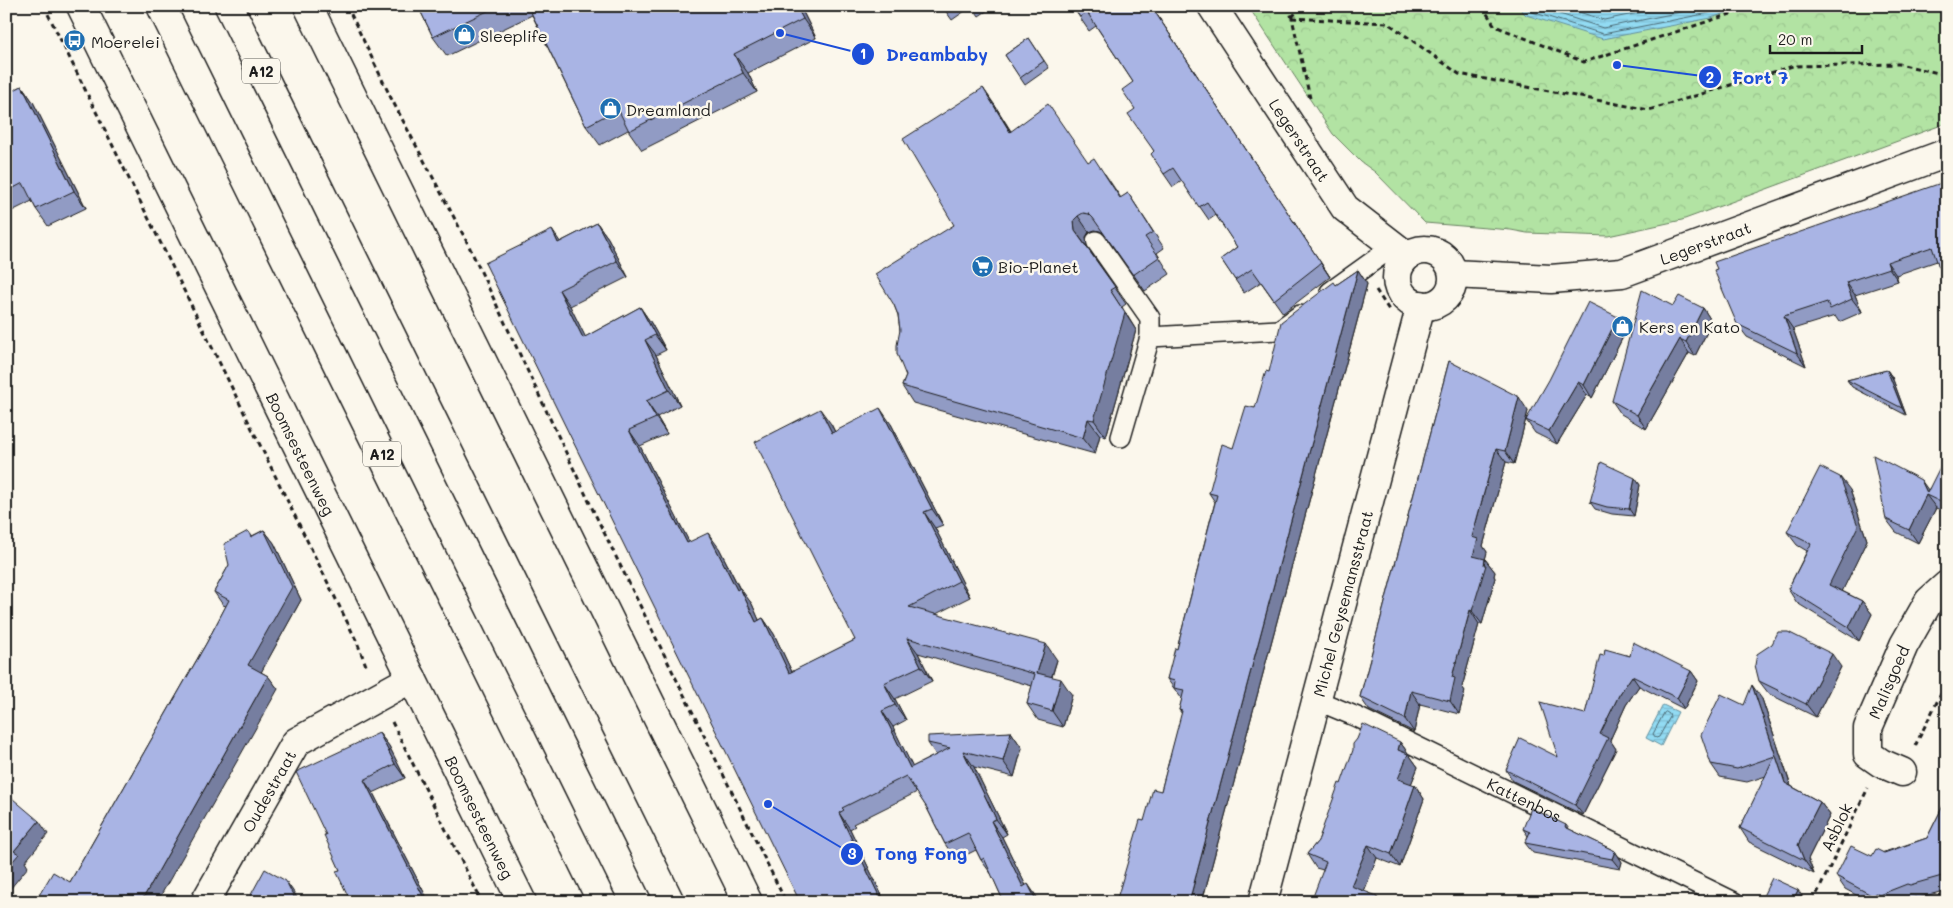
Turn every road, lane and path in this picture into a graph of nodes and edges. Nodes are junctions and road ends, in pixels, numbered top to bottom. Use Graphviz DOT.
graph roads {
  1 [pos="44,6"];
  2 [pos="81,6"];
  3 [pos="162,6"];
  4 [pos="229,6"];
  5 [pos="308,6"];
  6 [pos="347,6"];
  7 [pos="1212,6"];
  8 [pos="1288,6"];
  9 [pos="1302,6"];
  10 [pos="1482,6"];
  11 [pos="1755,6"];
  12 [pos="1292,18"];
  13 [pos="1947,74"];
  14 [pos="1297,136"];
  15 [pos="1947,152"];
  16 [pos="1096,241"];
  17 [pos="1400,251"];
  18 [pos="1453,274"];
  19 [pos="1421,305"];
  20 [pos="1150,337"];
  21 [pos="1120,437"];
  22 [pos="1947,585"];
  23 [pos="412,678"];
  24 [pos="1947,682"];
  25 [pos="378,696"];
  26 [pos="1316,700"];
  27 [pos="1891,768"];
  28 [pos="205,902"];
  29 [pos="482,902"];
  30 [pos="522,902"];
  31 [pos="602,902"];
  32 [pos="670,902"];
  33 [pos="748,902"];
  34 [pos="786,902"];
  35 [pos="1263,902"];
  36 [pos="1734,902"];
  37 [pos="1813,902"];
  1 -- 25 [label="path"];
  2 -- 23 [label="main road, Boomsesteenweg"];
  3 -- 31 [label="main road, A12"];
  4 -- 32 [label="main road, A12"];
  5 -- 33 [label="main road"];
  6 -- 34 [label="path"];
  7 -- 14 [label="main road, Legerstraat"];
  8 -- 12 [label="path"];
  9 -- 12 [label="path"];
  10 -- 11 [label="path"];
  12 -- 13 [label="path"];
  12 -- 14 [label="path"];
  14 -- 17 [label="main road, Legerstraat"];
  15 -- 18 [label="main road, Legerstraat"];
  16 -- 20 [label="lane"];
  17 -- 18 [label="main road"];
  17 -- 19 [label="main road"];
  17 -- 20 [label="lane"];
  18 -- 19 [label="main road"];
  19 -- 26 [label="main road, Michel Geysemansstraat"];
  20 -- 21 [label="lane"];
  22 -- 27 [label="main road, Malisgoed"];
  23 -- 25 [label="main road, Oudestraat"];
  23 -- 30 [label="main road, Boomsesteenweg"];
  24 -- 27 [label="path, Asblok"];
  25 -- 28 [label="main road, Oudestraat"];
  25 -- 29 [label="path"];
  26 -- 35 [label="main road, Michel Geysemansstraat"];
  26 -- 36 [label="lane, Kattenbos"];
  27 -- 37 [label="path, Asblok"];
}
